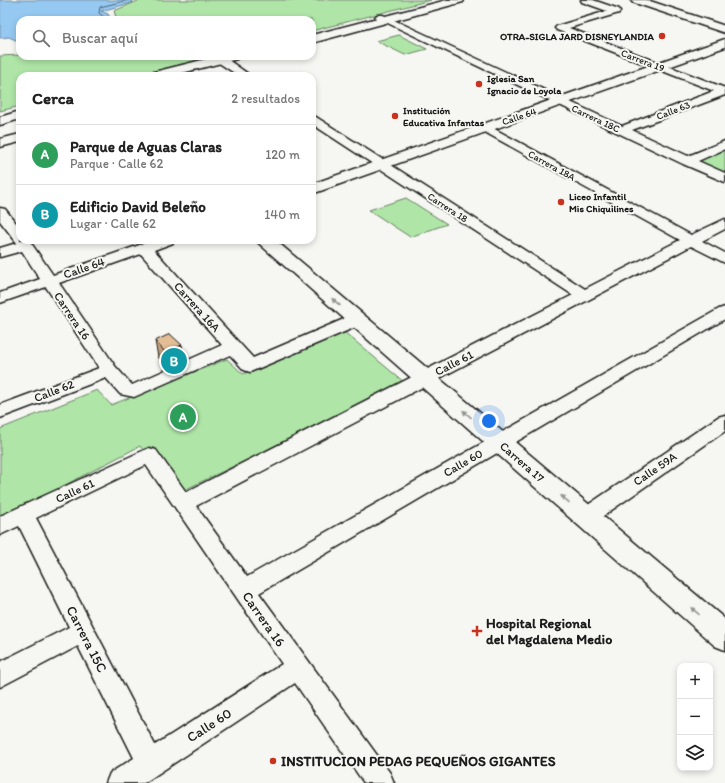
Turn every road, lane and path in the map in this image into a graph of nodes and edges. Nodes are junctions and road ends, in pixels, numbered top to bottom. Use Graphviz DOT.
graph roads {
  1 [pos="443,0"];
  2 [pos="458,0"];
  3 [pos="585,0"];
  4 [pos="636,0"];
  5 [pos="383,18"];
  6 [pos="725,30"];
  7 [pos="316,34"];
  8 [pos="316,38"];
  9 [pos="725,43"];
  10 [pos="222,60"];
  11 [pos="223,60"];
  12 [pos="227,60"];
  13 [pos="660,66"];
  14 [pos="172,72"];
  15 [pos="184,72"];
  16 [pos="241,72"];
  17 [pos="725,92"];
  18 [pos="561,101"];
  19 [pos="16,111"];
  20 [pos="0,115"];
  21 [pos="16,117"];
  22 [pos="0,121"];
  23 [pos="316,122"];
  24 [pos="485,128"];
  25 [pos="622,130"];
  26 [pos="16,139"];
  27 [pos="0,143"];
  28 [pos="725,145"];
  29 [pos="687,161"];
  30 [pos="382,164"];
  31 [pos="725,178"];
  32 [pos="316,188"];
  33 [pos="3,221"];
  34 [pos="725,223"];
  35 [pos="16,235"];
  36 [pos="692,241"];
  37 [pos="16,244"];
  38 [pos="24,244"];
  39 [pos="156,244"];
  40 [pos="269,244"];
  41 [pos="144,248"];
  42 [pos="0,253"];
  43 [pos="725,259"];
  44 [pos="48,281"];
  45 [pos="585,296"];
  46 [pos="0,298"];
  47 [pos="725,312"];
  48 [pos="357,320"];
  49 [pos="233,347"];
  50 [pos="109,370"];
  51 [pos="424,378"];
  52 [pos="0,412"];
  53 [pos="725,422"];
  54 [pos="499,442"];
  55 [pos="149,455"];
  56 [pos="183,503"];
  57 [pos="24,515"];
  58 [pos="586,517"];
  59 [pos="0,526"];
  60 [pos="244,590"];
  61 [pos="83,631"];
  62 [pos="725,637"];
  63 [pos="298,667"];
  64 [pos="0,675"];
  65 [pos="150,763"];
  66 [pos="120,783"];
  67 [pos="380,783"];
  1 -- 5 [label="street"];
  2 -- 5 [label="street"];
  3 -- 13 [label="street, Carrera 19"];
  4 -- 6 [label="street"];
  5 -- 7 [label="street"];
  5 -- 8 [label="street"];
  5 -- 18 [label="street, Carrera 18C"];
  9 -- 13 [label="street, Calle 64"];
  10 -- 14 [label="street"];
  11 -- 15 [label="street"];
  12 -- 16 [label="street"];
  13 -- 17 [label="street, Carrera 19"];
  13 -- 18 [label="street, Calle 64"];
  17 -- 25 [label="street, Calle 63"];
  18 -- 24 [label="street, Calle 64"];
  18 -- 25 [label="street, Carrera 18C"];
  19 -- 20 [label="street"];
  21 -- 22 [label="street"];
  23 -- 30 [label="street, Carrera 18"];
  24 -- 30 [label="street, Calle 64"];
  24 -- 36 [label="street, Carrera 18A"];
  25 -- 29 [label="street, Carrera 18C"];
  26 -- 27 [label="street"];
  28 -- 29 [label="street"];
  29 -- 31 [label="street, Carrera 18C"];
  30 -- 32 [label="street, Calle 64"];
  30 -- 45 [label="street, Carrera 18"];
  33 -- 35 [label="street, Carrera 16"];
  34 -- 36 [label="street, Calle 61"];
  36 -- 43 [label="street, Carrera 18A"];
  36 -- 45 [label="street, Calle 61"];
  37 -- 42 [label="street"];
  38 -- 44 [label="street, Carrera 16"];
  39 -- 41 [label="street, Calle 64"];
  48 -- 40 [label="street, Carrera 17, one-way"];
  41 -- 44 [label="street, Calle 64"];
  41 -- 49 [label="street, Carrera 16A"];
  44 -- 46 [label="street, Calle 64"];
  44 -- 50 [label="street, Carrera 16"];
  45 -- 51 [label="street, Calle 61"];
  47 -- 54 [label="street, Calle 60"];
  48 -- 49 [label="street, Carrera 16A"];
  48 -- 51 [label="street, Carrera 17"];
  49 -- 50 [label="street, Carrera 16"];
  50 -- 52 [label="street, Calle 62"];
  54 -- 51 [label="street, Carrera 17, one-way"];
  51 -- 56 [label="street, Calle 61"];
  53 -- 58 [label="street, Calle 59A"];
  58 -- 54 [label="street, Carrera 17, one-way"];
  54 -- 60 [label="street, Calle 60"];
  55 -- 56 [label="street, Carrera 16"];
  55 -- 57 [label="street, Calle 61"];
  56 -- 60 [label="street, Carrera 16"];
  57 -- 59 [label="street, Calle 61"];
  57 -- 61 [label="street, Carrera 15C"];
  62 -- 58 [label="street, Carrera 17, one-way"];
  60 -- 63 [label="street, Carrera 16"];
  61 -- 64 [label="street"];
  61 -- 65 [label="street, Carrera 15C"];
  63 -- 65 [label="street, Calle 60"];
  63 -- 67 [label="street, Carrera 16"];
  65 -- 66 [label="street, Calle 60"];
}
